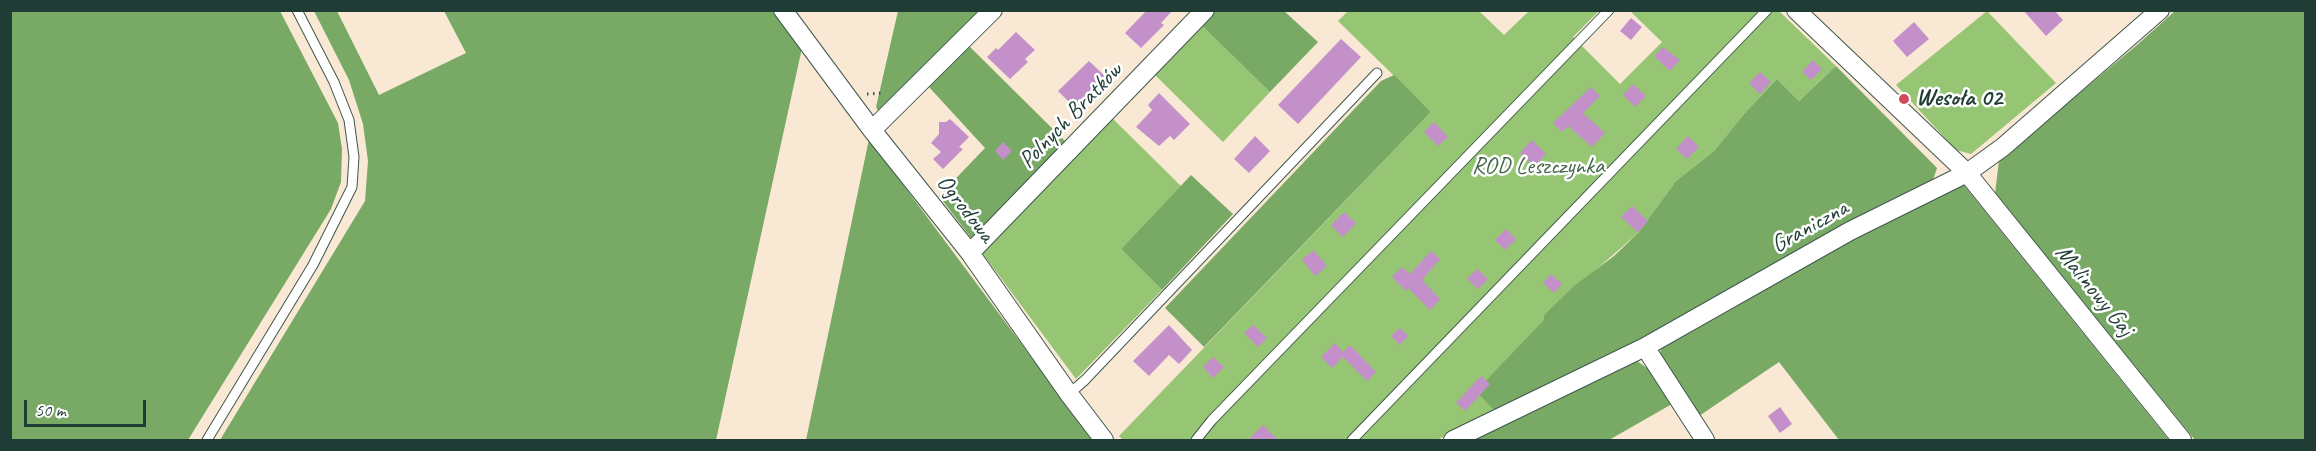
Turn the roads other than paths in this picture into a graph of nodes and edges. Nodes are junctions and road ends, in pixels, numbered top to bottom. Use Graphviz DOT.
graph roads {
  1 [pos="297,10"];
  2 [pos="783,10"];
  3 [pos="993,10"];
  4 [pos="1205,10"];
  5 [pos="1609,10"];
  6 [pos="1767,10"];
  7 [pos="1796,10"];
  8 [pos="2160,10"];
  9 [pos="1377,73"];
  10 [pos="872,130"];
  11 [pos="1967,173"];
  12 [pos="970,253"];
  13 [pos="1645,347"];
  14 [pos="1069,394"];
  15 [pos="207,441"];
  16 [pos="1104,441"];
  17 [pos="1196,441"];
  18 [pos="1352,441"];
  19 [pos="1452,441"];
  20 [pos="1705,441"];
  21 [pos="2182,441"];
  1 -- 15 [label="lane"];
  2 -- 10 [label="street, Ogrodowa"];
  3 -- 10 [label="street"];
  4 -- 12 [label="street, Polnych Bratków"];
  5 -- 17 [label="lane"];
  6 -- 18 [label="lane"];
  7 -- 11 [label="street, Malinowy Gaj"];
  8 -- 11 [label="street, Graniczna"];
  9 -- 14 [label="lane"];
  10 -- 12 [label="street, Ogrodowa"];
  11 -- 13 [label="street, Graniczna"];
  11 -- 21 [label="street, Malinowy Gaj"];
  12 -- 14 [label="street, Ogrodowa"];
  13 -- 19 [label="street, Graniczna"];
  13 -- 20 [label="street"];
  14 -- 16 [label="street, Ogrodowa"];
}
